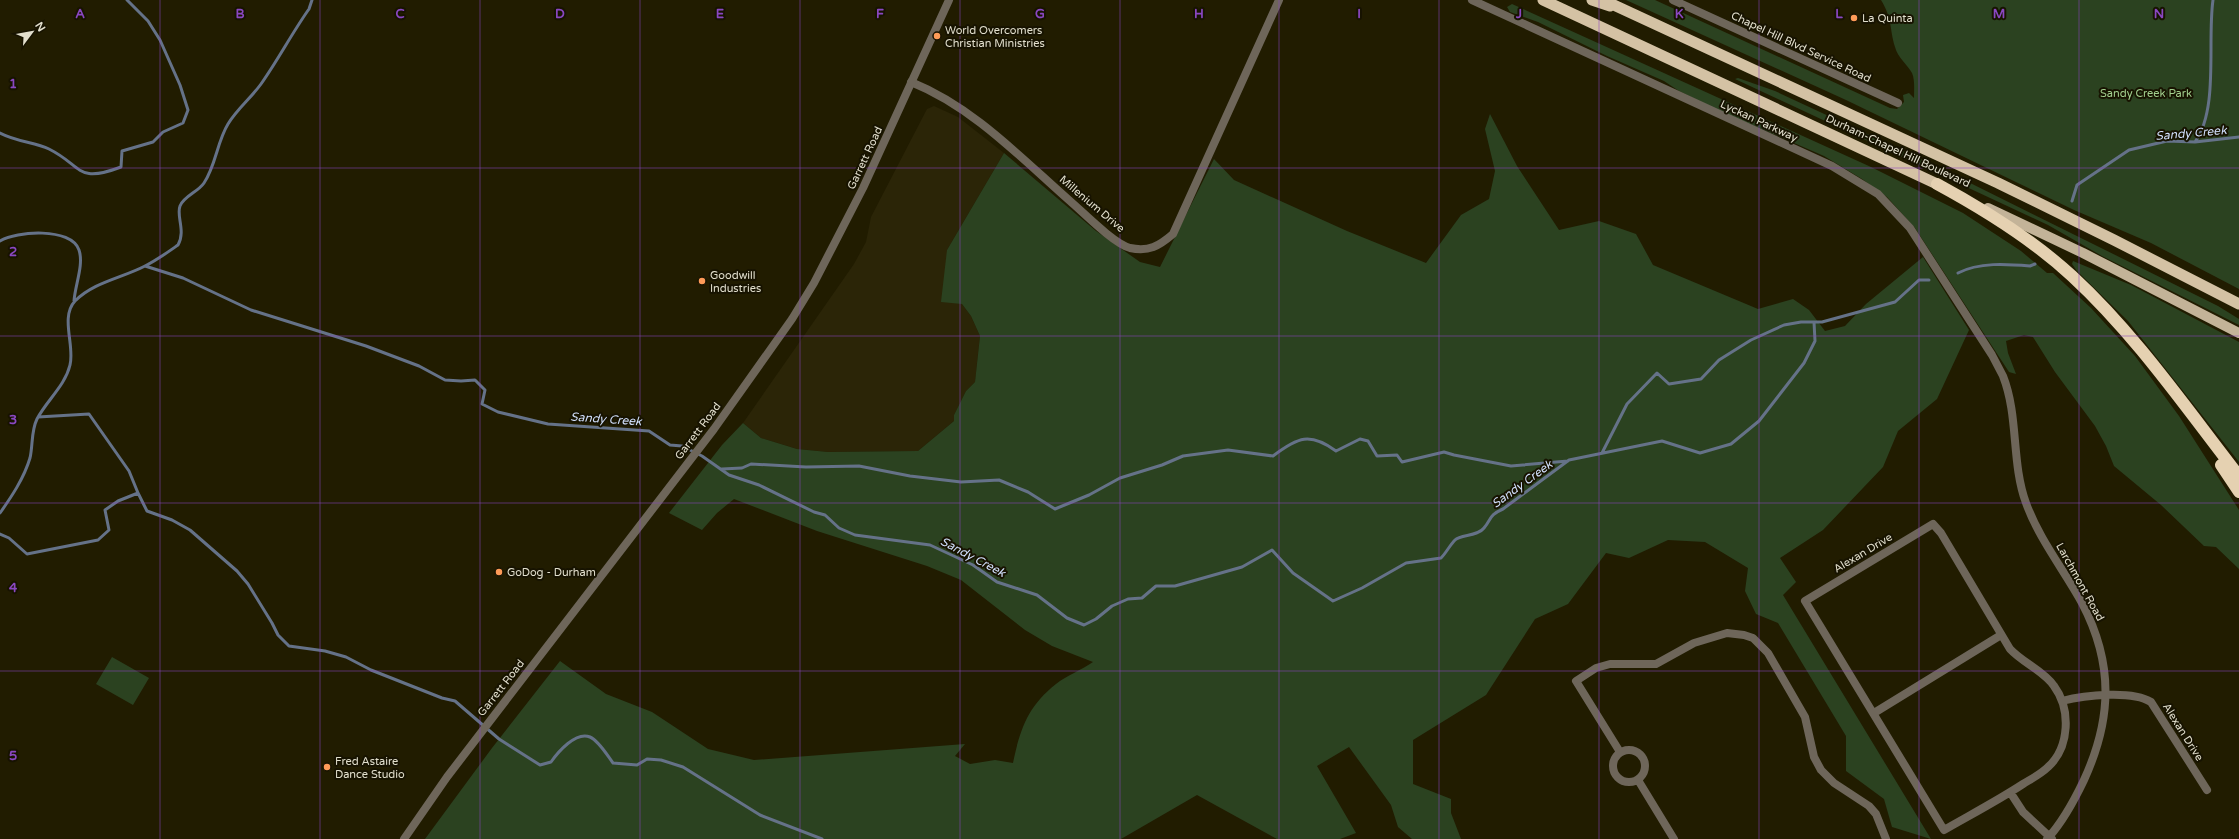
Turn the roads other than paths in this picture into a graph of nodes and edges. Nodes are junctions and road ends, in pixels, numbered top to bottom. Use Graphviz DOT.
graph roads {
  1 [pos="949,0"];
  2 [pos="1279,0"];
  3 [pos="1472,0"];
  4 [pos="1543,0"];
  5 [pos="1592,0"];
  6 [pos="1603,0"];
  7 [pos="1673,0"];
  8 [pos="1490,4"];
  9 [pos="1628,11"];
  10 [pos="911,82"];
  11 [pos="1898,103"];
  12 [pos="1937,184"];
  13 [pos="2239,304"];
  14 [pos="2239,334"];
  15 [pos="1992,355"];
  16 [pos="2161,375"];
  17 [pos="2239,476"];
  18 [pos="2239,492"];
  19 [pos="2001,635"];
  20 [pos="2106,696"];
  21 [pos="2062,702"];
  22 [pos="1874,712"];
  23 [pos="1620,752"];
  24 [pos="1638,780"];
  25 [pos="2207,790"];
  26 [pos="2010,792"];
  27 [pos="2050,838"];
  28 [pos="404,839"];
  29 [pos="1674,839"];
  30 [pos="1886,839"];
  1 -- 10 [label="street, Garrett Road"];
  2 -- 10 [label="street, Millenium Drive"];
  3 -- 8 [label="street, Lyckan Parkway"];
  4 -- 12 [label="highway, Durham-Chapel Hill Boulevard"];
  5 -- 9 [label="highway"];
  6 -- 9 [label="highway, Durham-Chapel Hill Boulevard"];
  7 -- 11 [label="street, Chapel Hill Blvd Service Road"];
  8 -- 15 [label="street, Lyckan Parkway"];
  9 -- 13 [label="highway, Durham-Chapel Hill Boulevard"];
  10 -- 28 [label="street, Garrett Road"];
  12 -- 14 [label="main road, Durham-Chapel Hill Boulevard"];
  12 -- 16 [label="highway"];
  15 -- 20 [label="street, Larchmont Road"];
  16 -- 17 [label="highway"];
  16 -- 18 [label="highway"];
  19 -- 21 [label="street, Alexan Drive"];
  19 -- 22 [label="street"];
  19 -- 22 [label="street, Alexan Drive"];
  20 -- 21 [label="street, Alexan Drive"];
  20 -- 25 [label="street, Alexan Drive"];
  20 -- 27 [label="street, Larchmont Road"];
  21 -- 26 [label="street, Alexan Drive"];
  22 -- 26 [label="street, Alexan Drive"];
  23 -- 24 [label="street"];
  23 -- 24 [label="street"];
  23 -- 30 [label="street"];
  24 -- 29 [label="street"];
  26 -- 27 [label="street"];
}
